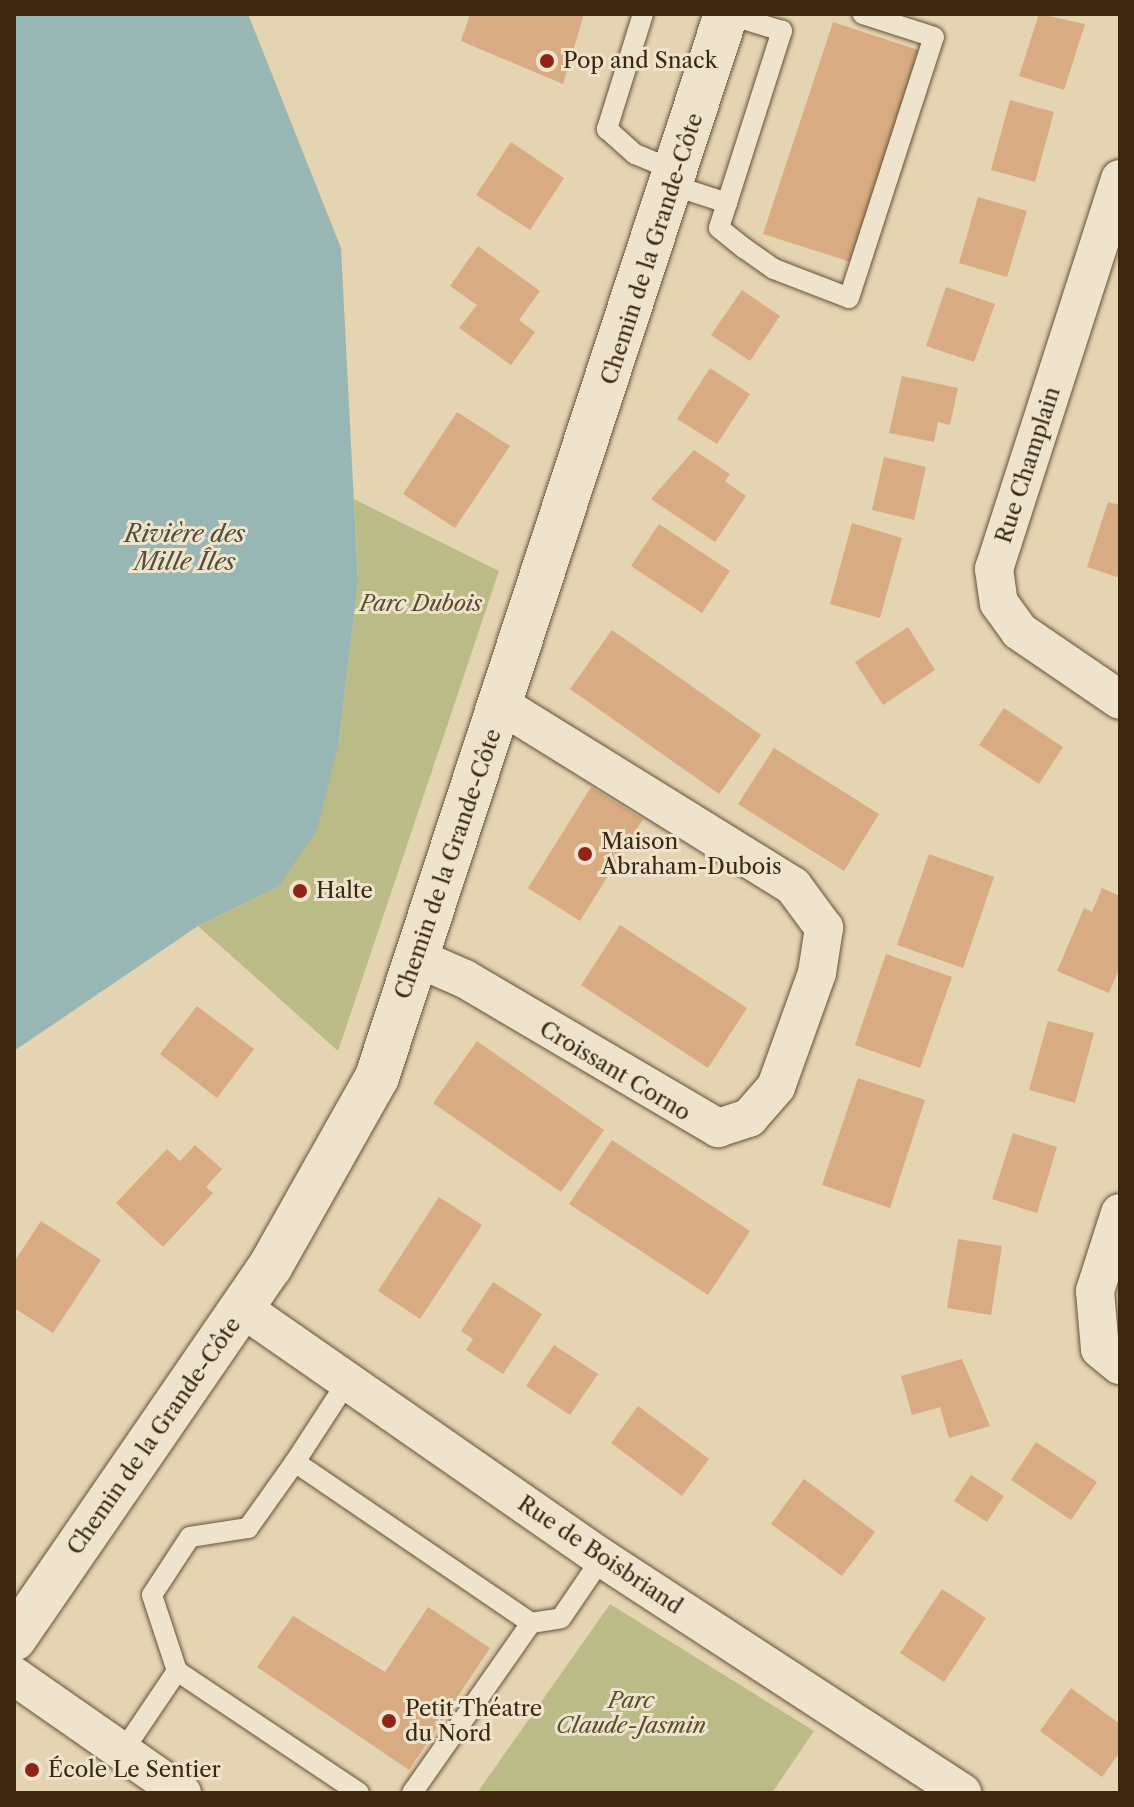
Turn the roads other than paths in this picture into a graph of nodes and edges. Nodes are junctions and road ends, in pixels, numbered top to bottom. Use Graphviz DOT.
graph roads {
  1 [pos="643,14"];
  2 [pos="726,14"];
  3 [pos="863,14"];
  4 [pos="785,23"];
  5 [pos="674,178"];
  6 [pos="1120,179"];
  7 [pos="727,203"];
  8 [pos="1120,700"];
  9 [pos="501,705"];
  10 [pos="417,958"];
  11 [pos="1120,1213"];
  12 [pos="242,1308"];
  13 [pos="1120,1365"];
  14 [pos="347,1382"];
  15 [pos="295,1462"];
  16 [pos="602,1558"];
  17 [pos="531,1623"];
  18 [pos="14,1639"];
  19 [pos="177,1671"];
  20 [pos="14,1676"];
  21 [pos="123,1751"];
  22 [pos="182,1793"];
  23 [pos="359,1793"];
  24 [pos="412,1793"];
  25 [pos="962,1793"];
  1 -- 5 [label="lane"];
  2 -- 4 [label="lane"];
  2 -- 5 [label="main road, Chemin de la Grande-Côte"];
  3 -- 7 [label="lane"];
  4 -- 7 [label="lane"];
  5 -- 7 [label="lane"];
  5 -- 9 [label="main road, Chemin de la Grande-Côte"];
  6 -- 8 [label="street, Rue Champlain"];
  9 -- 10 [label="main road, Chemin de la Grande-Côte"];
  9 -- 10 [label="street, Croissant Corno"];
  10 -- 12 [label="main road, Chemin de la Grande-Côte"];
  11 -- 13 [label="street"];
  12 -- 14 [label="street, Rue de Boisbriand"];
  12 -- 18 [label="main road, Chemin de la Grande-Côte"];
  14 -- 15 [label="lane"];
  14 -- 16 [label="street, Rue de Boisbriand"];
  15 -- 17 [label="lane"];
  15 -- 19 [label="lane"];
  16 -- 17 [label="lane"];
  16 -- 25 [label="street, Rue de Boisbriand"];
  17 -- 24 [label="lane"];
  19 -- 21 [label="lane"];
  19 -- 23 [label="lane"];
  20 -- 21 [label="street"];
  21 -- 22 [label="street"];
}
